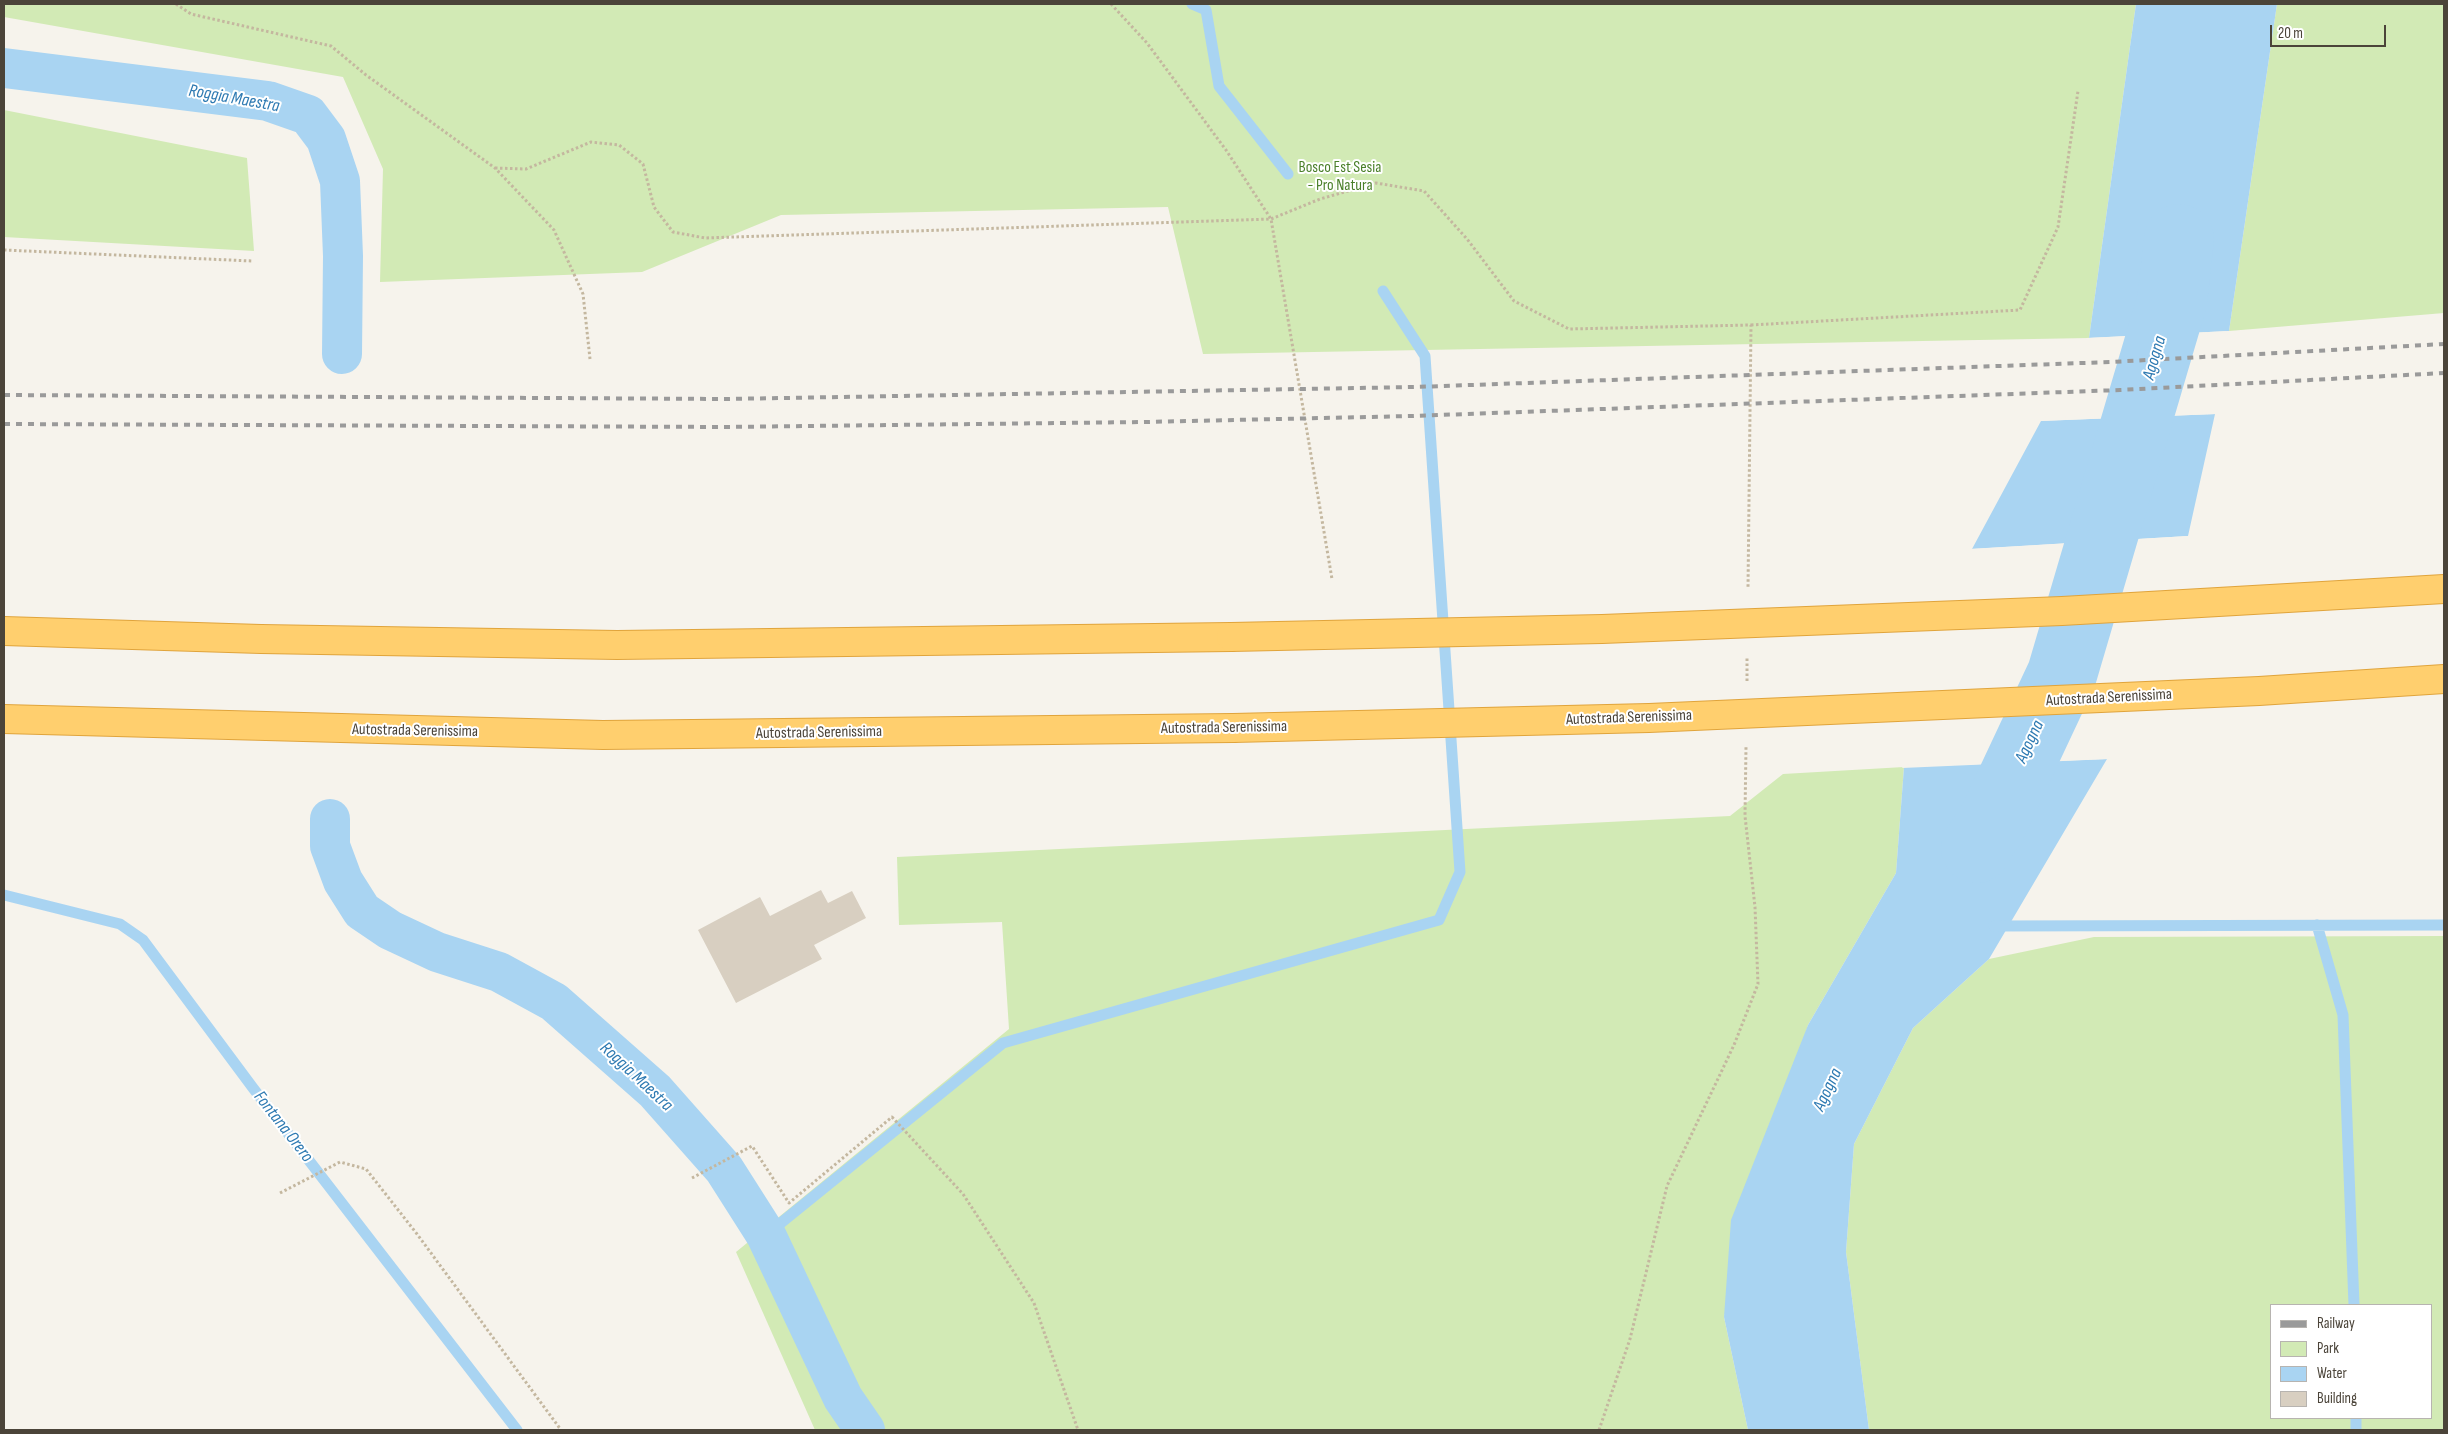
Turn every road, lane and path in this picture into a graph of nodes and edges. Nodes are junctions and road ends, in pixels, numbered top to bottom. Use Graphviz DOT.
graph roads {
  1 [pos="176,4"];
  2 [pos="1111,4"];
  3 [pos="2078,91"];
  4 [pos="495,168"];
  5 [pos="1271,219"];
  6 [pos="4,250"];
  7 [pos="252,261"];
  8 [pos="1751,325"];
  9 [pos="590,359"];
  10 [pos="1332,579"];
  11 [pos="2444,589"];
  12 [pos="1748,590"];
  13 [pos="4,631"];
  14 [pos="1747,649"];
  15 [pos="2444,679"];
  16 [pos="1747,688"];
  17 [pos="4,719"];
  18 [pos="1746,738"];
  19 [pos="692,1178"];
  20 [pos="280,1193"];
  21 [pos="561,1430"];
  22 [pos="1078,1430"];
  23 [pos="1598,1430"];
  1 -- 4 [label="path"];
  2 -- 5 [label="path"];
  3 -- 8 [label="path"];
  4 -- 5 [label="path"];
  4 -- 9 [label="path"];
  5 -- 8 [label="path"];
  5 -- 10 [label="path"];
  6 -- 7 [label="path"];
  8 -- 12 [label="path"];
  11 -- 13 [label="highway, bridge"];
  14 -- 16 [label="path"];
  15 -- 17 [label="highway, Autostrada Serenissima, bridge"];
  18 -- 23 [label="path"];
  19 -- 22 [label="path"];
  20 -- 21 [label="path"];
}
